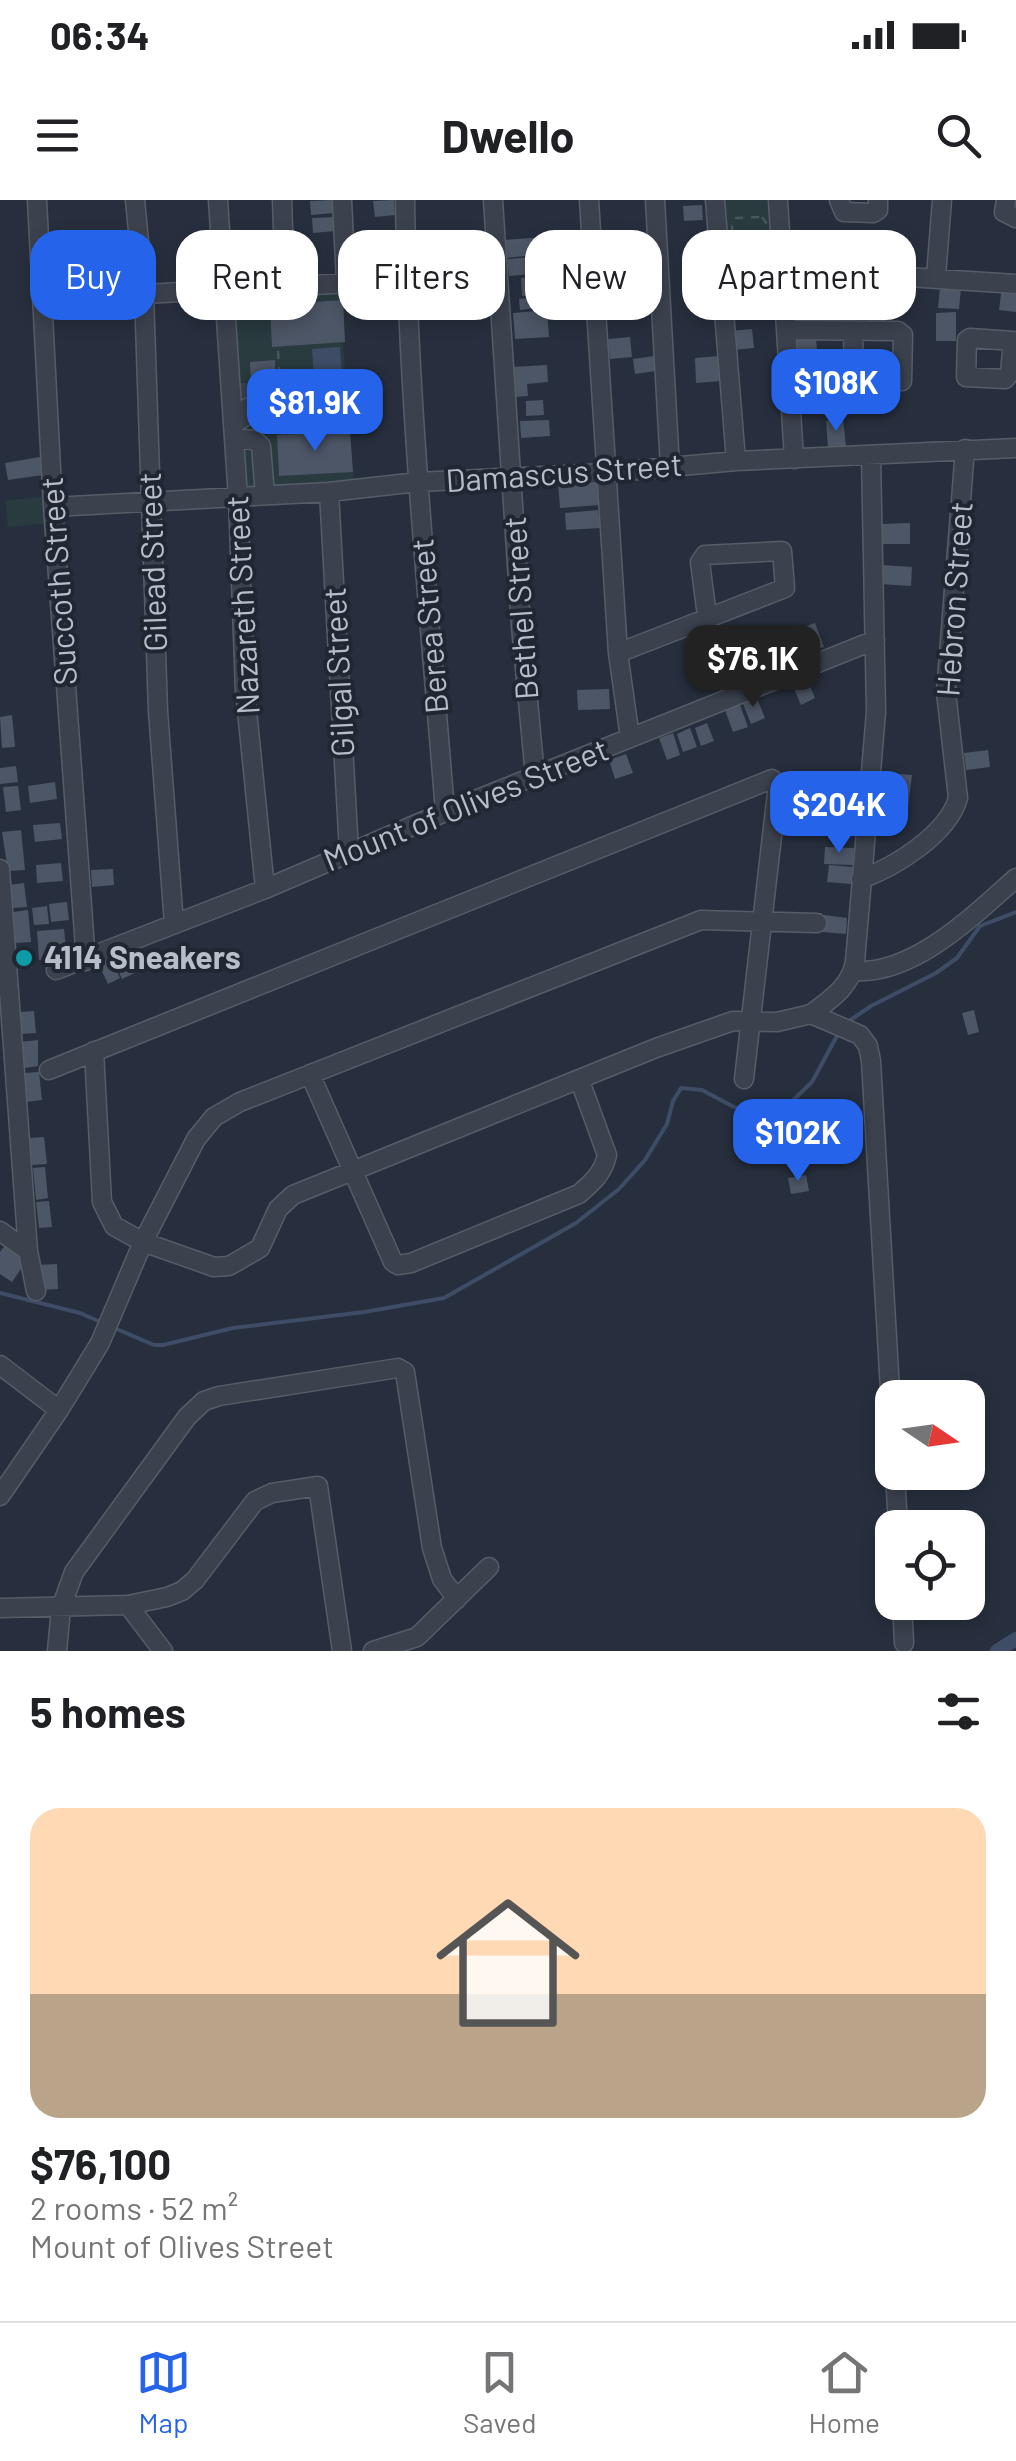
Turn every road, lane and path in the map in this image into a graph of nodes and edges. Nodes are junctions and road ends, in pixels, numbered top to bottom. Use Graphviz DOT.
graph roads {
  1 [pos="37,200"];
  2 [pos="135,200"];
  3 [pos="218,200"];
  4 [pos="282,200"];
  5 [pos="342,200"];
  6 [pos="405,200"];
  7 [pos="493,200"];
  8 [pos="589,200"];
  9 [pos="655,200"];
  10 [pos="716,200"];
  11 [pos="778,200"];
  12 [pos="839,200"];
  13 [pos="878,200"];
  14 [pos="942,200"];
  15 [pos="1006,200"];
  16 [pos="1016,218"];
  17 [pos="138,230"];
  18 [pos="220,230"];
  19 [pos="283,230"];
  20 [pos="343,230"];
  21 [pos="405,230"];
  22 [pos="781,230"];
  23 [pos="768,233"];
  24 [pos="916,275"];
  25 [pos="936,276"];
  26 [pos="1016,284"];
  27 [pos="145,320"];
  28 [pos="226,320"];
  29 [pos="408,320"];
  30 [pos="787,320"];
  31 [pos="787,330"];
  32 [pos="852,332"];
  33 [pos="278,352"];
  34 [pos="228,358"];
  35 [pos="245,382"];
  36 [pos="302,383"];
  37 [pos="280,384"];
  38 [pos="303,390"];
  39 [pos="280,391"];
  40 [pos="247,408"];
  41 [pos="234,431"];
  42 [pos="283,435"];
  43 [pos="1016,448"];
  44 [pos="965,449"];
  45 [pos="871,456"];
  46 [pos="794,459"];
  47 [pos="736,461"];
  48 [pos="670,467"];
  49 [pos="605,472"];
  50 [pos="512,477"];
  51 [pos="418,482"];
  52 [pos="329,492"];
  53 [pos="266,495"];
  54 [pos="238,498"];
  55 [pos="150,500"];
  56 [pos="53,507"];
  57 [pos="708,616"];
  58 [pos="876,640"];
  59 [pos="618,654"];
  60 [pos="630,738"];
  61 [pos="535,776"];
  62 [pos="445,812"];
  63 [pos="349,852"];
  64 [pos="0,868"];
  65 [pos="1016,878"];
  66 [pos="861,879"];
  67 [pos="265,890"];
  68 [pos="761,919"];
  69 [pos="817,923"];
  70 [pos="174,924"];
  71 [pos="86,961"];
  72 [pos="56,970"];
  73 [pos="853,972"];
  74 [pos="811,1014"];
  75 [pos="748,1022"];
  76 [pos="94,1051"];
  77 [pos="49,1070"];
  78 [pos="310,1074"];
  79 [pos="744,1079"];
  80 [pos="580,1082"];
  81 [pos="354,1172"];
  82 [pos="0,1231"];
  83 [pos="143,1242"];
  84 [pos="28,1251"];
  85 [pos="36,1291"];
  86 [pos="0,1365"];
  87 [pos="889,1380"];
  88 [pos="59,1410"];
  89 [pos="0,1496"];
  90 [pos="489,1568"];
  91 [pos="457,1599"];
  92 [pos="128,1605"];
  93 [pos="0,1608"];
  94 [pos="61,1608"];
  95 [pos="903,1620"];
  96 [pos="904,1643"];
  97 [pos="56,1651"];
  98 [pos="163,1651"];
  99 [pos="342,1651"];
  100 [pos="374,1651"];
  1 -- 56 [label="street, Succoth Street"];
  2 -- 17 [label="street, Gilead Street"];
  3 -- 18 [label="street, Nazareth Street"];
  4 -- 19 [label="street"];
  5 -- 20 [label="street"];
  6 -- 21 [label="street, Berea Street"];
  7 -- 50 [label="street, Bethel Street"];
  8 -- 49 [label="street"];
  9 -- 48 [label="street"];
  10 -- 47 [label="street"];
  11 -- 22 [label="street"];
  12 -- 13 [label="street"];
  14 -- 25 [label="street"];
  15 -- 16 [label="street"];
  23 -- 23 [label="path"];
  24 -- 25 [label="street"];
  25 -- 26 [label="street"];
  27 -- 55 [label="street, Gilead Street"];
  28 -- 34 [label="street, Nazareth Street"];
  29 -- 51 [label="street, Berea Street"];
  30 -- 31 [label="street"];
  31 -- 32 [label="street"];
  31 -- 46 [label="street"];
  33 -- 37 [label="path"];
  34 -- 35 [label="street"];
  34 -- 41 [label="street, Nazareth Street"];
  36 -- 37 [label="path"];
  37 -- 39 [label="path"];
  38 -- 39 [label="path"];
  39 -- 42 [label="path"];
  40 -- 41 [label="street"];
  41 -- 53 [label="street"];
  41 -- 54 [label="street, Nazareth Street"];
  43 -- 44 [label="street, Damascus Street"];
  44 -- 45 [label="street, Damascus Street"];
  44 -- 66 [label="street, Hebron Street"];
  45 -- 46 [label="street, Damascus Street"];
  45 -- 58 [label="street"];
  46 -- 47 [label="street, Damascus Street"];
  47 -- 48 [label="street, Damascus Street"];
  48 -- 49 [label="street, Damascus Street"];
  49 -- 50 [label="street, Damascus Street"];
  49 -- 59 [label="street"];
  50 -- 51 [label="street, Damascus Street"];
  50 -- 61 [label="street, Bethel Street"];
  51 -- 52 [label="street, Damascus Street"];
  51 -- 62 [label="street, Berea Street"];
  52 -- 53 [label="street, Damascus Street"];
  52 -- 63 [label="street, Gilgal Street"];
  53 -- 54 [label="street, Damascus Street"];
  54 -- 55 [label="street, Damascus Street"];
  54 -- 67 [label="street, Nazareth Street"];
  55 -- 56 [label="street, Damascus Street"];
  55 -- 70 [label="street, Gilead Street"];
  56 -- 71 [label="street, Succoth Street"];
  57 -- 57 [label="street"];
  57 -- 59 [label="street"];
  58 -- 60 [label="street, Mount of Olives Street"];
  58 -- 66 [label="street"];
  59 -- 60 [label="street"];
  60 -- 61 [label="street, Mount of Olives Street"];
  61 -- 62 [label="street, Mount of Olives Street"];
  62 -- 63 [label="street, Mount of Olives Street"];
  63 -- 67 [label="street, Mount of Olives Street"];
  64 -- 84 [label="street"];
  65 -- 73 [label="street"];
  66 -- 73 [label="street"];
  67 -- 70 [label="street, Mount of Olives Street"];
  68 -- 69 [label="street"];
  68 -- 75 [label="street"];
  68 -- 76 [label="street"];
  68 -- 78 [label="street"];
  70 -- 71 [label="street, Mount of Olives Street"];
  71 -- 72 [label="street, Mount of Olives Street"];
  73 -- 74 [label="street"];
  74 -- 75 [label="street"];
  74 -- 87 [label="street"];
  75 -- 79 [label="street"];
  75 -- 80 [label="street"];
  76 -- 77 [label="street"];
  76 -- 83 [label="street"];
  78 -- 81 [label="street"];
  78 -- 83 [label="street"];
  80 -- 81 [label="street"];
  80 -- 81 [label="street"];
  81 -- 83 [label="street"];
  82 -- 84 [label="street"];
  83 -- 88 [label="street"];
  84 -- 85 [label="street"];
  86 -- 88 [label="street"];
  88 -- 89 [label="street"];
  90 -- 91 [label="street"];
  91 -- 94 [label="street"];
  91 -- 100 [label="street"];
  92 -- 94 [label="street"];
  92 -- 98 [label="street"];
  92 -- 99 [label="street"];
  93 -- 94 [label="street"];
  94 -- 97 [label="street"];
  95 -- 96 [label="street"];
}
